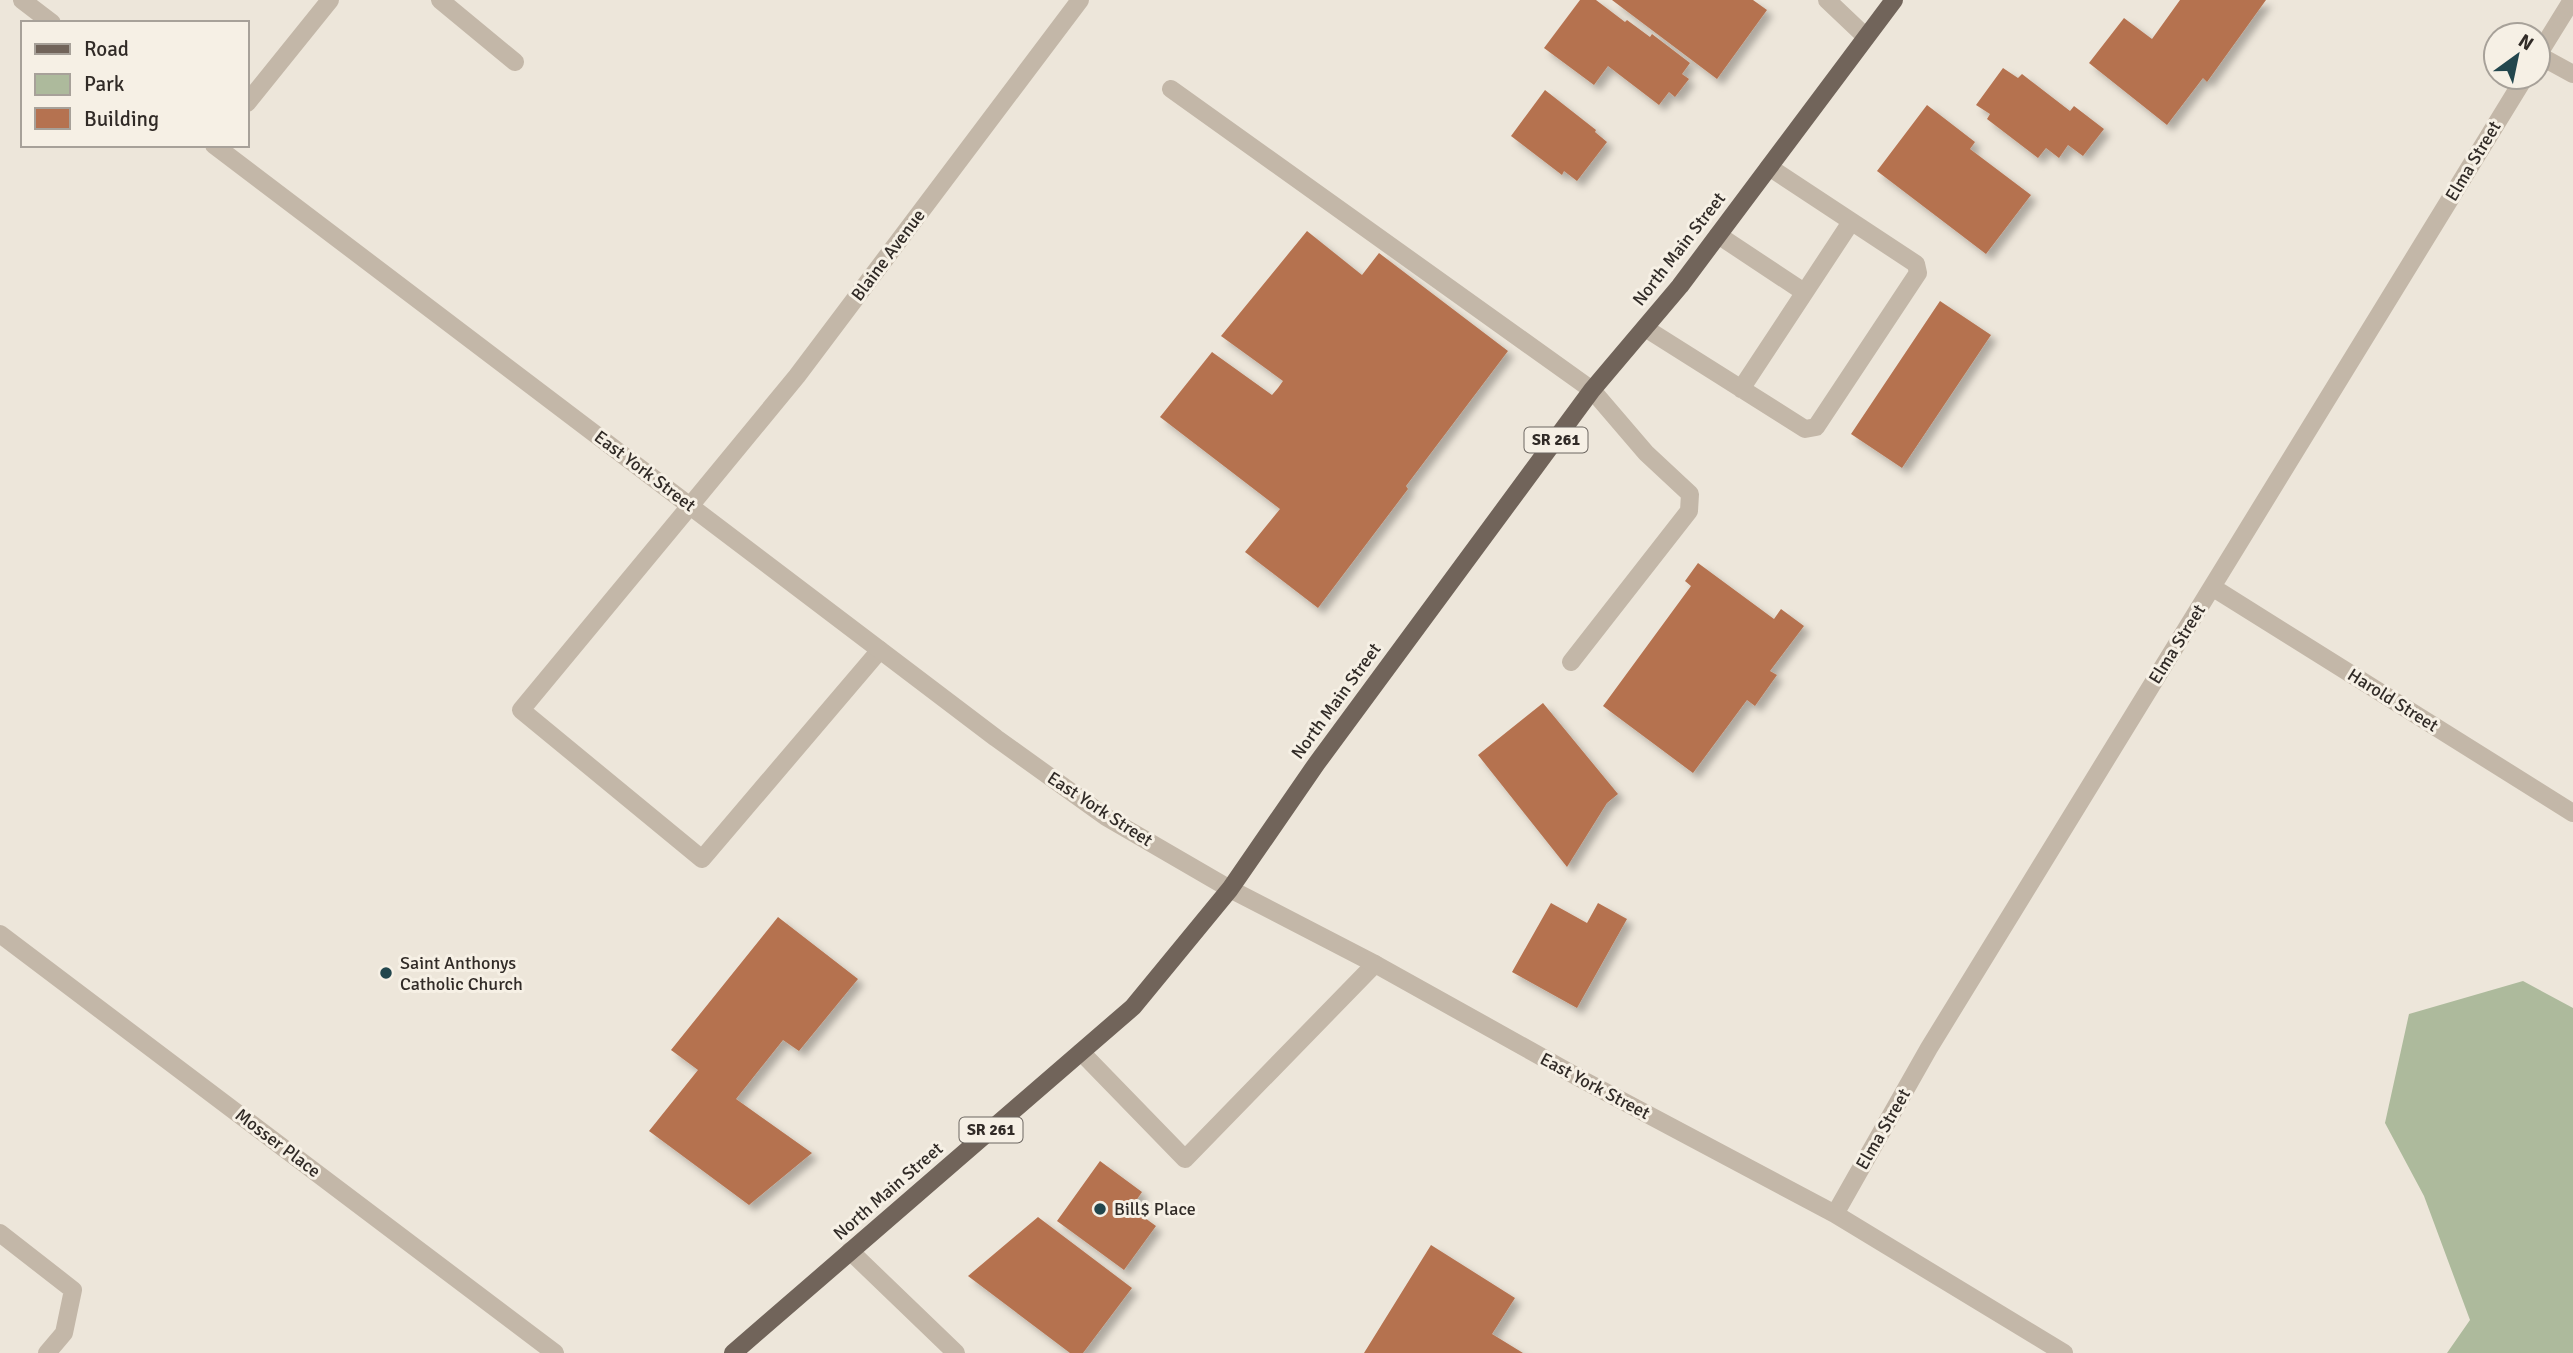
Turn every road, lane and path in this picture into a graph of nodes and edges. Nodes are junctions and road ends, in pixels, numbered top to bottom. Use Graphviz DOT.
graph roads {
  1 [pos="22,0"];
  2 [pos="330,0"];
  3 [pos="440,0"];
  4 [pos="1080,0"];
  5 [pos="1827,0"];
  6 [pos="1894,0"];
  7 [pos="2572,0"];
  8 [pos="49,21"];
  9 [pos="2552,32"];
  10 [pos="1866,37"];
  11 [pos="515,62"];
  12 [pos="2552,63"];
  13 [pos="2573,74"];
  14 [pos="1171,89"];
  15 [pos="2516,91"];
  16 [pos="248,102"];
  17 [pos="217,147"];
  18 [pos="1769,167"];
  19 [pos="1851,222"];
  20 [pos="1718,235"];
  21 [pos="1804,292"];
  22 [pos="1645,328"];
  23 [pos="1741,389"];
  24 [pos="1592,390"];
  25 [pos="690,506"];
  26 [pos="2212,587"];
  27 [pos="880,650"];
  28 [pos="1571,662"];
  29 [pos="2573,813"];
  30 [pos="1230,889"];
  31 [pos="0,934"];
  32 [pos="1375,964"];
  33 [pos="1081,1052"];
  34 [pos="1835,1214"];
  35 [pos="0,1233"];
  36 [pos="850,1251"];
  37 [pos="47,1353"];
  38 [pos="555,1353"];
  39 [pos="733,1353"];
  40 [pos="956,1353"];
  41 [pos="2064,1353"];
  1 -- 8 [label="street"];
  2 -- 16 [label="street"];
  3 -- 11 [label="street"];
  4 -- 25 [label="street, Blaine Avenue"];
  5 -- 10 [label="street"];
  6 -- 10 [label="main road, North Main Street / SR 261"];
  7 -- 9 [label="street"];
  10 -- 18 [label="main road, North Main Street / SR 261"];
  12 -- 13 [label="street"];
  14 -- 24 [label="street"];
  15 -- 26 [label="street, Elma Street"];
  17 -- 25 [label="street, East York Street"];
  18 -- 19 [label="street"];
  18 -- 20 [label="main road, North Main Street / SR 261"];
  19 -- 21 [label="street"];
  19 -- 23 [label="street"];
  20 -- 21 [label="street"];
  20 -- 22 [label="main road, North Main Street / SR 261"];
  21 -- 23 [label="street"];
  22 -- 23 [label="street"];
  22 -- 24 [label="main road, North Main Street / SR 261"];
  24 -- 28 [label="street"];
  24 -- 30 [label="main road, North Main Street / SR 261"];
  25 -- 27 [label="street, East York Street"];
  25 -- 27 [label="street, Blaine Avenue"];
  26 -- 29 [label="street, Harold Street"];
  26 -- 34 [label="street, Elma Street"];
  27 -- 30 [label="street, East York Street"];
  30 -- 32 [label="street, East York Street"];
  30 -- 33 [label="main road, North Main Street / SR 261"];
  31 -- 38 [label="street, Mosser Place"];
  32 -- 33 [label="street"];
  32 -- 34 [label="street, East York Street"];
  33 -- 36 [label="main road, North Main Street / SR 261"];
  34 -- 41 [label="street, East York Street"];
  35 -- 37 [label="street"];
  36 -- 39 [label="main road, North Main Street / SR 261"];
  36 -- 40 [label="street"];
}
